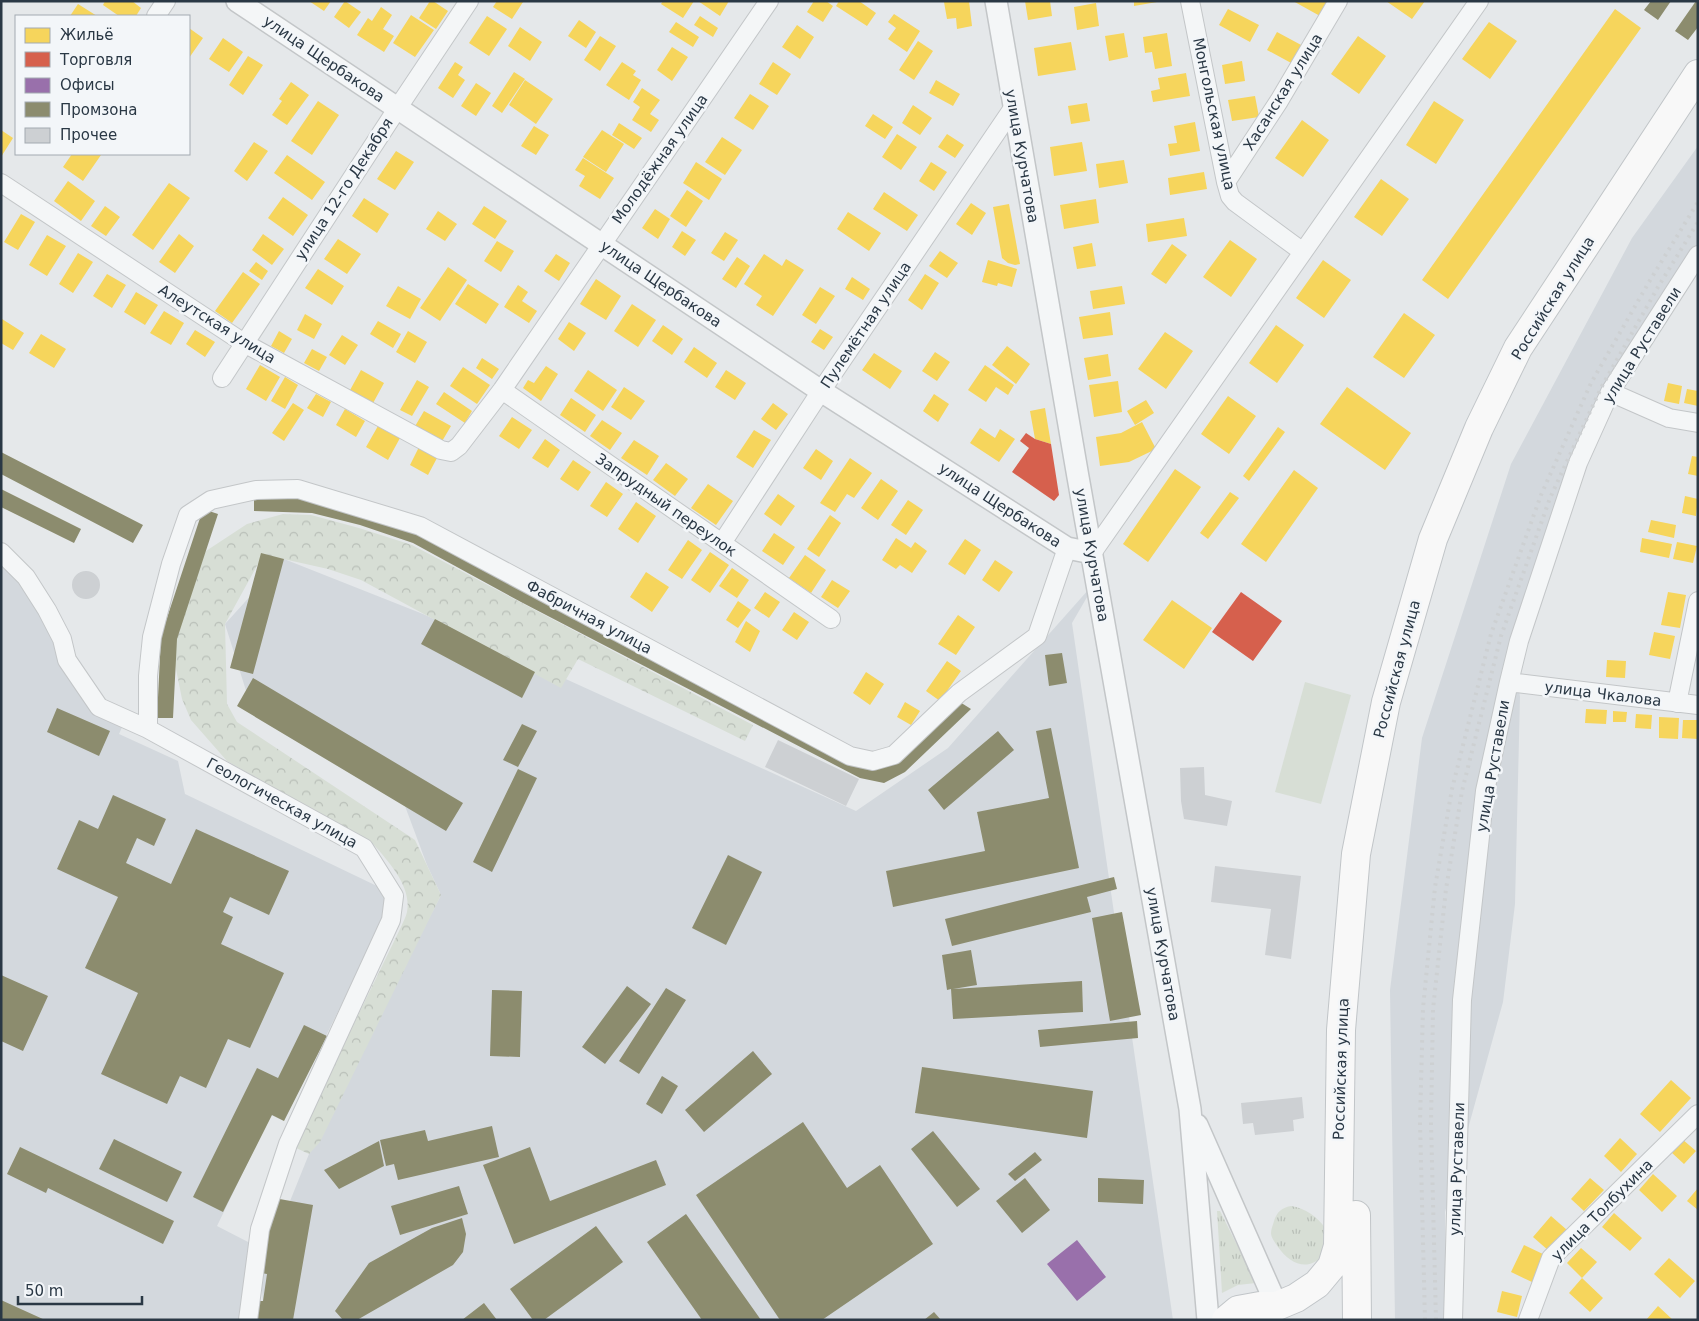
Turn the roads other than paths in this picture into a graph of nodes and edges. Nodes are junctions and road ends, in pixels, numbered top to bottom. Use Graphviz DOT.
graph roads {
  1 [pos="166,1"];
  2 [pos="237,1"];
  3 [pos="469,1"];
  4 [pos="769,1"];
  5 [pos="996,1"];
  6 [pos="1190,1"];
  7 [pos="1338,1"];
  8 [pos="1479,1"];
  9 [pos="157,15"];
  10 [pos="1698,74"];
  11 [pos="1698,102"];
  12 [pos="397,108"];
  13 [pos="1013,108"];
  14 [pos="1226,182"];
  15 [pos="1,183"];
  16 [pos="601,244"];
  17 [pos="1302,252"];
  18 [pos="1698,255"];
  19 [pos="244,343"];
  20 [pos="222,378"];
  21 [pos="502,390"];
  22 [pos="821,391"];
  23 [pos="1610,392"];
  24 [pos="1698,423"];
  25 [pos="441,450"];
  26 [pos="722,543"];
  27 [pos="1067,548"];
  28 [pos="1,552"];
  29 [pos="1092,553"];
  30 [pos="1698,601"];
  31 [pos="831,619"];
  32 [pos="1509,682"];
  33 [pos="1677,703"];
  34 [pos="1698,705"];
  35 [pos="148,729"];
  36 [pos="1190,1109"];
  37 [pos="1698,1114"];
  38 [pos="1356,1227"];
  39 [pos="1280,1313"];
  40 [pos="248,1320"];
  41 [pos="1208,1320"];
  42 [pos="1226,1320"];
  43 [pos="1350,1320"];
  44 [pos="1357,1320"];
  45 [pos="1453,1320"];
  46 [pos="1528,1320"];
  1 -- 9 [label="street"];
  2 -- 12 [label="street, улица Щербакова"];
  3 -- 12 [label="street, улица 12-го Декабря"];
  4 -- 16 [label="street, Молодёжная улица"];
  5 -- 13 [label="street, улица Курчатова"];
  6 -- 14 [label="street, Монгольская улица"];
  7 -- 14 [label="street, Хасанская улица"];
  8 -- 17 [label="street"];
  10 -- 39 [label="main road, Российская улица"];
  11 -- 38 [label="main road, Российская улица"];
  12 -- 16 [label="street, улица Щербакова"];
  12 -- 19 [label="street, улица 12-го Декабря"];
  13 -- 22 [label="street, Пулемётная улица"];
  13 -- 29 [label="street, улица Курчатова"];
  14 -- 17 [label="street, Монгольская улица"];
  15 -- 19 [label="street, Алеутская улица"];
  16 -- 21 [label="street, Молодёжная улица"];
  16 -- 22 [label="street, улица Щербакова"];
  17 -- 29 [label="street"];
  18 -- 23 [label="street, улица Руставели"];
  19 -- 20 [label="street, улица 12-го Декабря"];
  19 -- 25 [label="street, Алеутская улица"];
  21 -- 25 [label="street, Молодёжная улица"];
  21 -- 26 [label="street, Запрудный переулок"];
  22 -- 26 [label="street, Пулемётная улица"];
  22 -- 27 [label="street, улица Щербакова"];
  23 -- 24 [label="street"];
  23 -- 32 [label="street, улица Руставели"];
  26 -- 31 [label="street, Запрудный переулок"];
  27 -- 29 [label="street, улица Щербакова"];
  27 -- 35 [label="street, Фабричная улица"];
  28 -- 35 [label="street, Геологическая улица"];
  29 -- 36 [label="street, улица Курчатова"];
  30 -- 33 [label="street"];
  32 -- 33 [label="street, улица Чкалова"];
  32 -- 45 [label="street, улица Руставели"];
  33 -- 34 [label="street, улица Чкалова"];
  35 -- 40 [label="street, Геологическая улица"];
  36 -- 39 [label="street, улица Курчатова"];
  36 -- 41 [label="street, улица Курчатова"];
  37 -- 46 [label="street, улица Толбухина"];
  38 -- 43 [label="main road"];
  38 -- 44 [label="main road"];
  39 -- 42 [label="main road"];
}
